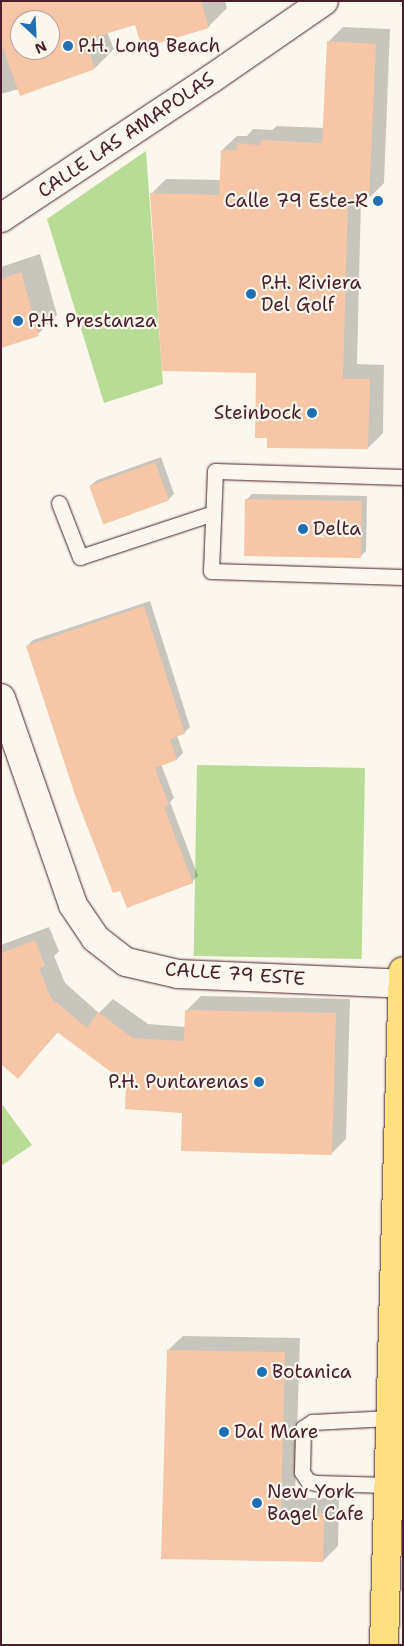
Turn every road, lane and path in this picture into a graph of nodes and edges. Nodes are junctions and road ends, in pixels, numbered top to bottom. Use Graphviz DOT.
graph roads {
  1 [pos="324,1"];
  2 [pos="1,218"];
  3 [pos="403,477"];
  4 [pos="59,503"];
  5 [pos="213,513"];
  6 [pos="403,577"];
  7 [pos="1,698"];
  8 [pos="403,971"];
  9 [pos="403,984"];
  10 [pos="390,1418"];
  11 [pos="389,1484"];
  12 [pos="384,1645"];
  1 -- 2 [label="street, CALLE LAS AMAPOLAS"];
  3 -- 5 [label="lane"];
  4 -- 5 [label="lane"];
  5 -- 6 [label="lane"];
  7 -- 9 [label="street, CALLE 79 ESTE"];
  8 -- 9 [label="main road"];
  9 -- 10 [label="main road"];
  10 -- 11 [label="main road"];
  10 -- 11 [label="lane"];
  11 -- 12 [label="main road"];
}
